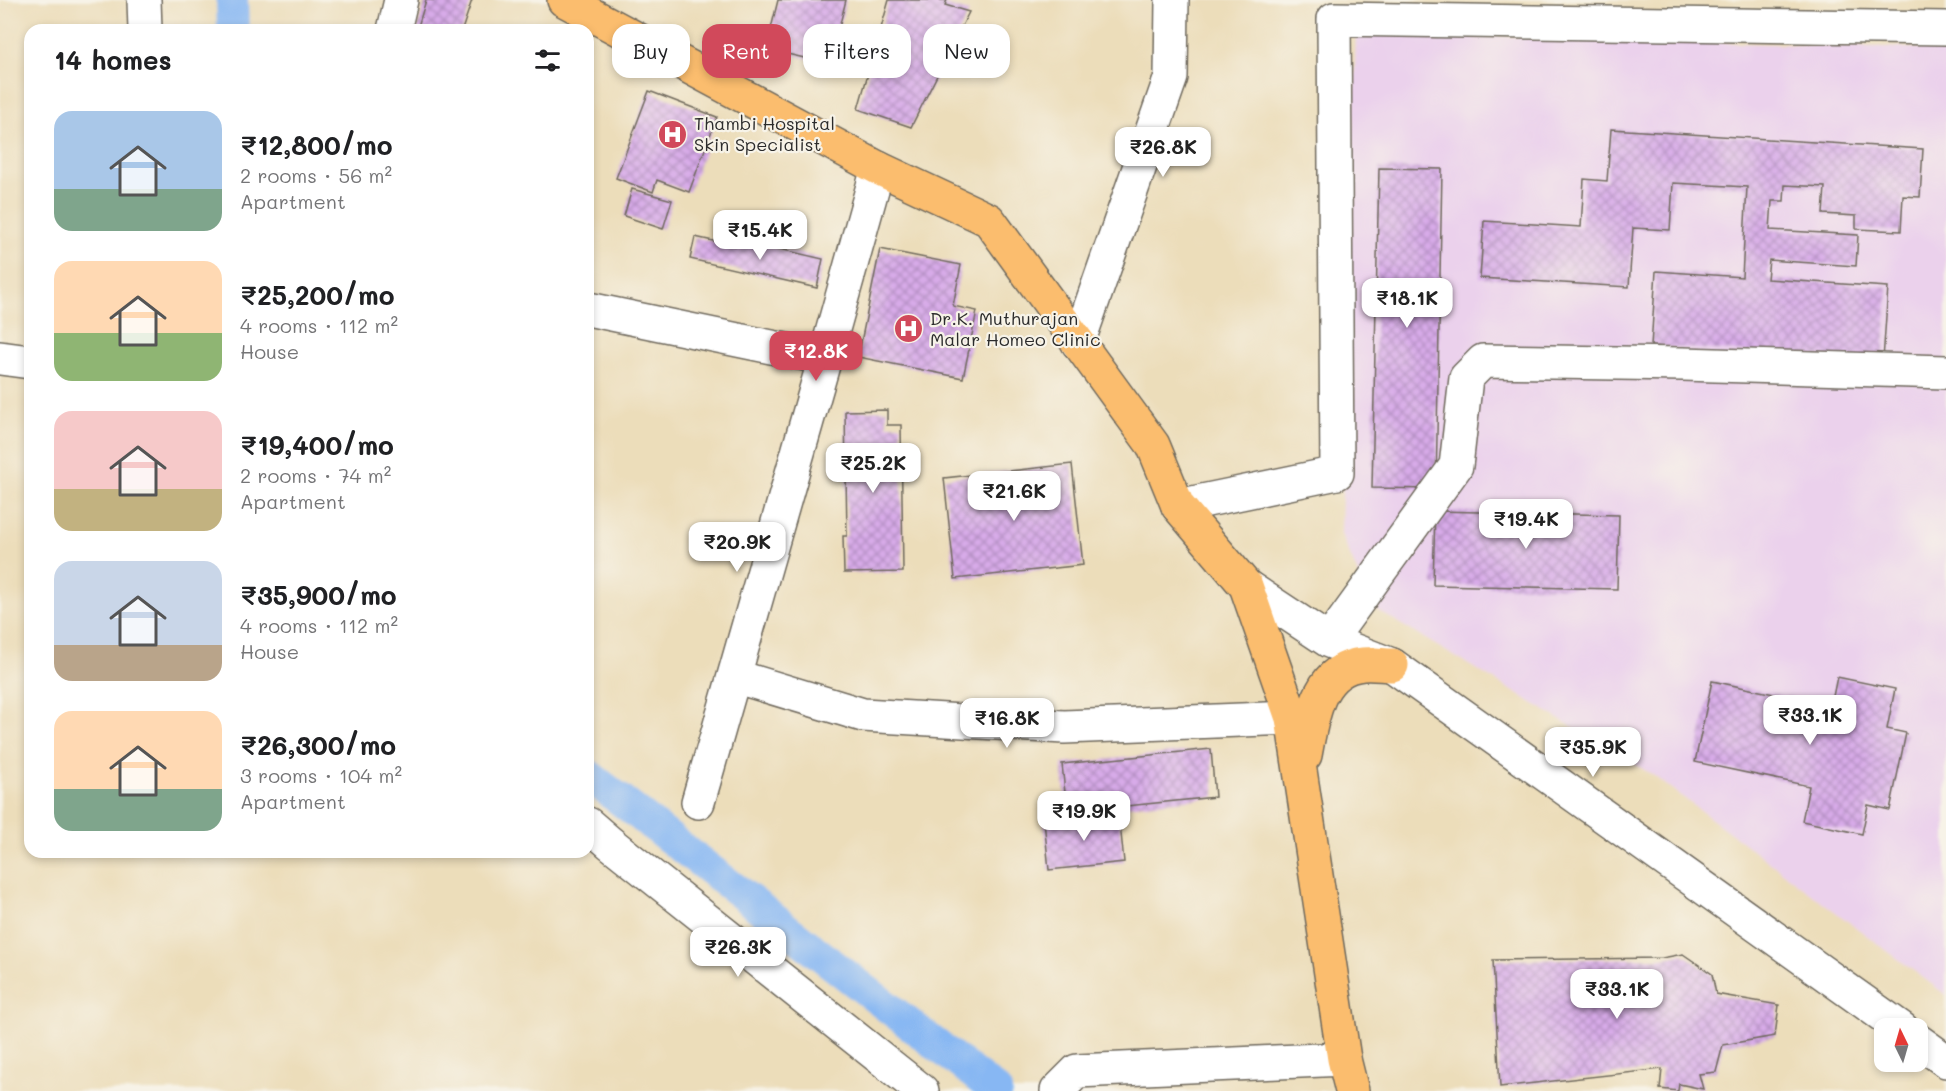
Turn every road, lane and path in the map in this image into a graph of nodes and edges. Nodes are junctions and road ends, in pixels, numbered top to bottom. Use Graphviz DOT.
graph roads {
  1 [pos="144,0"];
  2 [pos="400,0"];
  3 [pos="564,0"];
  4 [pos="1172,0"];
  5 [pos="1333,9"];
  6 [pos="145,24"];
  7 [pos="395,24"];
  8 [pos="1946,28"];
  9 [pos="878,168"];
  10 [pos="594,310"];
  11 [pos="1078,343"];
  12 [pos="0,358"];
  13 [pos="825,358"];
  14 [pos="24,361"];
  15 [pos="1946,372"];
  16 [pos="1178,506"];
  17 [pos="1246,586"];
  18 [pos="1329,641"];
  19 [pos="1392,665"];
  20 [pos="734,676"];
  21 [pos="1292,718"];
  22 [pos="1301,775"];
  23 [pos="698,802"];
  24 [pos="594,829"];
  25 [pos="1887,1018"];
  26 [pos="1928,1048"];
  27 [pos="1344,1059"];
  28 [pos="1946,1061"];
  29 [pos="1067,1081"];
  30 [pos="920,1090"];
  31 [pos="1352,1091"];
  1 -- 6 [label="street"];
  2 -- 7 [label="street"];
  3 -- 9 [label="main road"];
  4 -- 11 [label="street"];
  5 -- 8 [label="street"];
  5 -- 16 [label="street"];
  9 -- 11 [label="main road"];
  9 -- 13 [label="street"];
  10 -- 13 [label="street"];
  11 -- 16 [label="main road"];
  12 -- 14 [label="street"];
  13 -- 20 [label="street"];
  15 -- 18 [label="street"];
  16 -- 17 [label="main road"];
  17 -- 18 [label="street"];
  17 -- 21 [label="main road"];
  18 -- 19 [label="street"];
  19 -- 22 [label="main road"];
  19 -- 25 [label="street"];
  20 -- 21 [label="street"];
  20 -- 23 [label="street"];
  21 -- 22 [label="main road"];
  22 -- 27 [label="main road"];
  24 -- 30 [label="street"];
  26 -- 28 [label="street"];
  27 -- 29 [label="street"];
  27 -- 31 [label="main road"];
}
